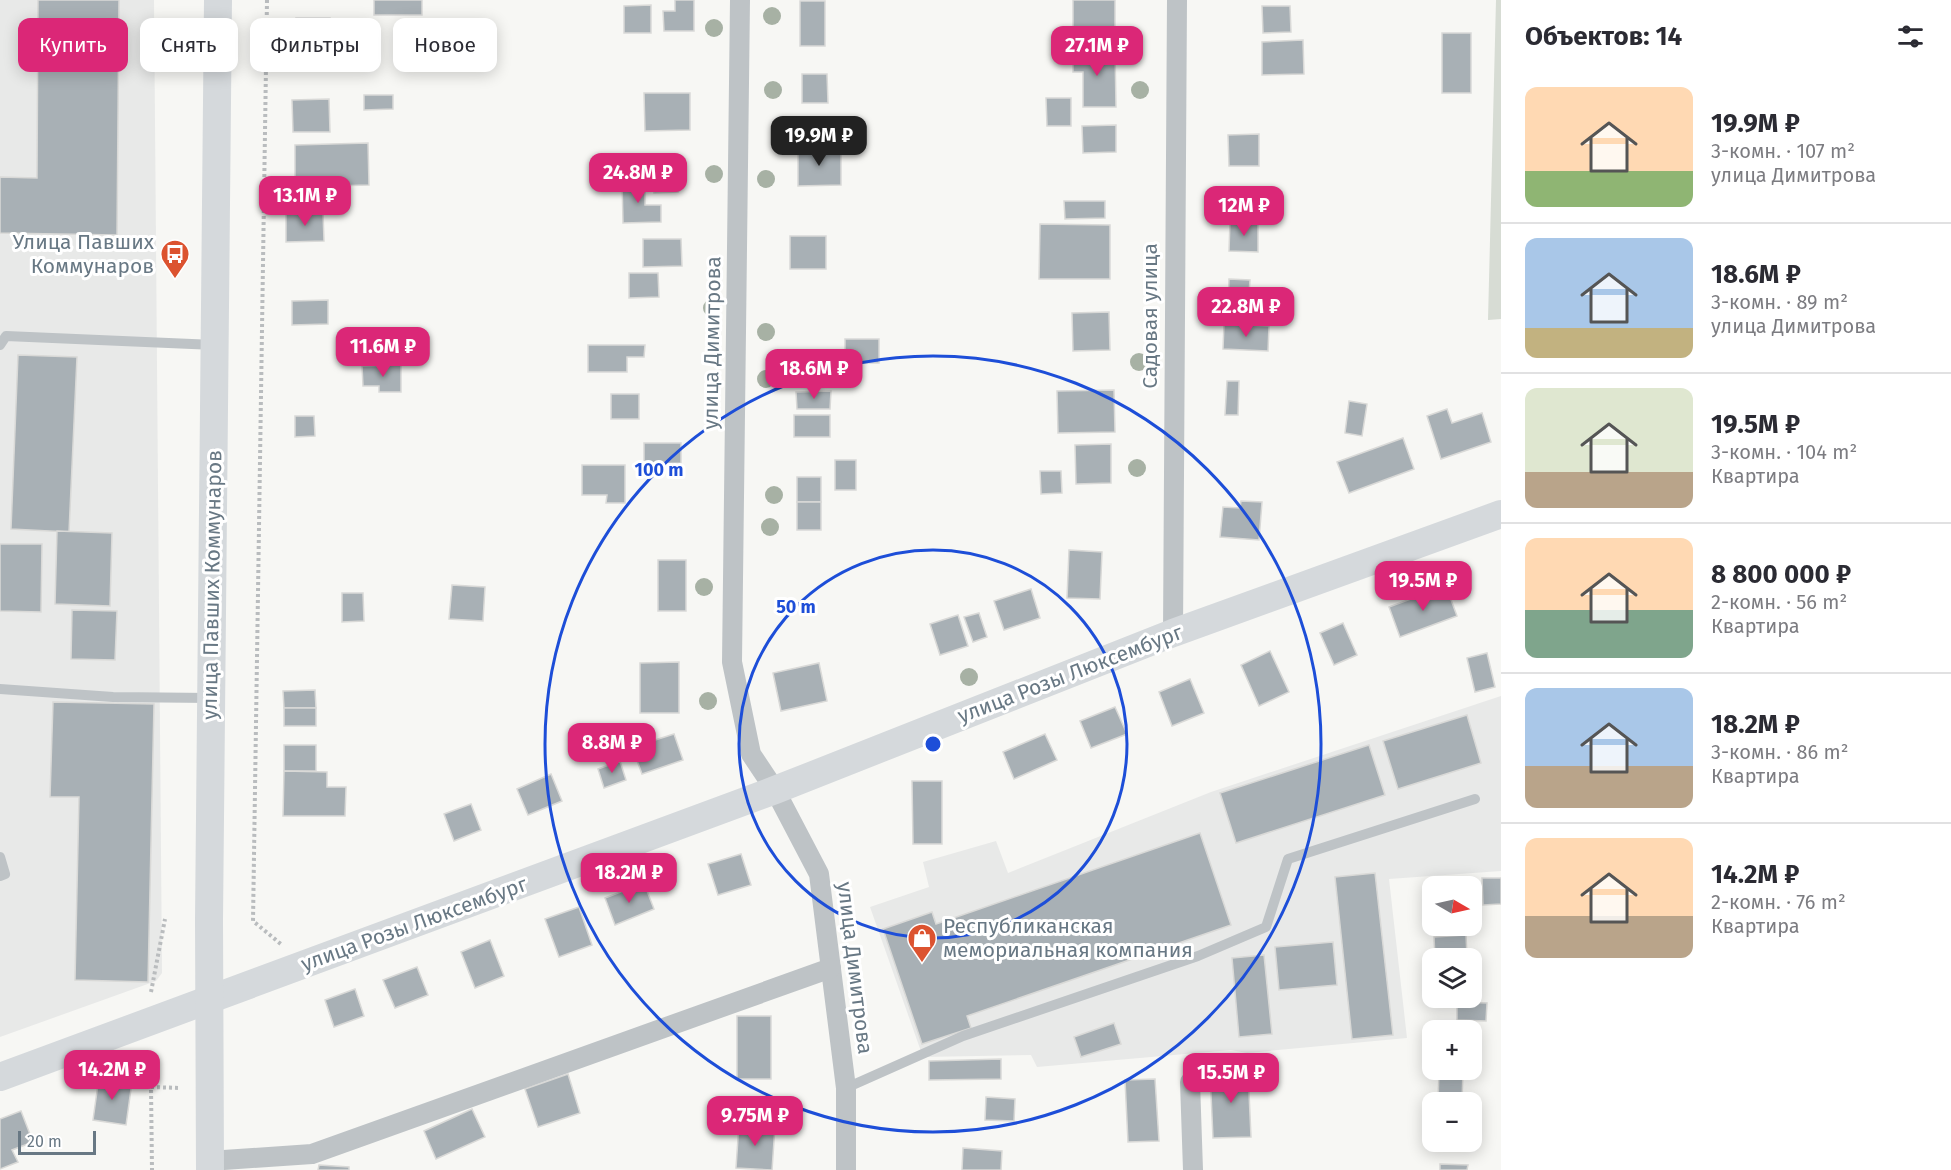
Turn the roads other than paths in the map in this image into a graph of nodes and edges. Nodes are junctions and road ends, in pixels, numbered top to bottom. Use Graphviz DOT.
graph roads {
  1 [pos="218,0"];
  2 [pos="740,0"];
  3 [pos="1177,0"];
  4 [pos="0,345"];
  5 [pos="215,345"];
  6 [pos="1501,514"];
  7 [pos="1173,633"];
  8 [pos="0,689"];
  9 [pos="211,698"];
  10 [pos="775,790"];
  11 [pos="1475,799"];
  12 [pos="0,857"];
  13 [pos="0,876"];
  14 [pos="831,968"];
  15 [pos="209,1000"];
  16 [pos="0,1077"];
  17 [pos="1191,1082"];
  18 [pos="846,1088"];
  19 [pos="209,1165"];
  20 [pos="846,1170"];
  21 [pos="1193,1170"];
  1 -- 5 [label="street, улица Павших Коммунаров"];
  2 -- 10 [label="street, улица Димитрова"];
  3 -- 7 [label="street, Садовая улица"];
  4 -- 5 [label="lane"];
  5 -- 9 [label="street, улица Павших Коммунаров"];
  6 -- 7 [label="street, улица Розы Люксембург"];
  7 -- 10 [label="street, улица Розы Люксембург"];
  8 -- 9 [label="lane"];
  9 -- 15 [label="street, улица Павших Коммунаров"];
  10 -- 14 [label="street, улица Димитрова"];
  10 -- 15 [label="street, улица Розы Люксембург"];
  11 -- 18 [label="lane"];
  12 -- 13 [label="lane"];
  14 -- 18 [label="street, улица Димитрова"];
  14 -- 19 [label="street"];
  15 -- 16 [label="street, улица Розы Люксембург"];
  15 -- 19 [label="street, улица Павших Коммунаров"];
  17 -- 21 [label="street"];
  18 -- 20 [label="street, улица Димитрова"];
}
